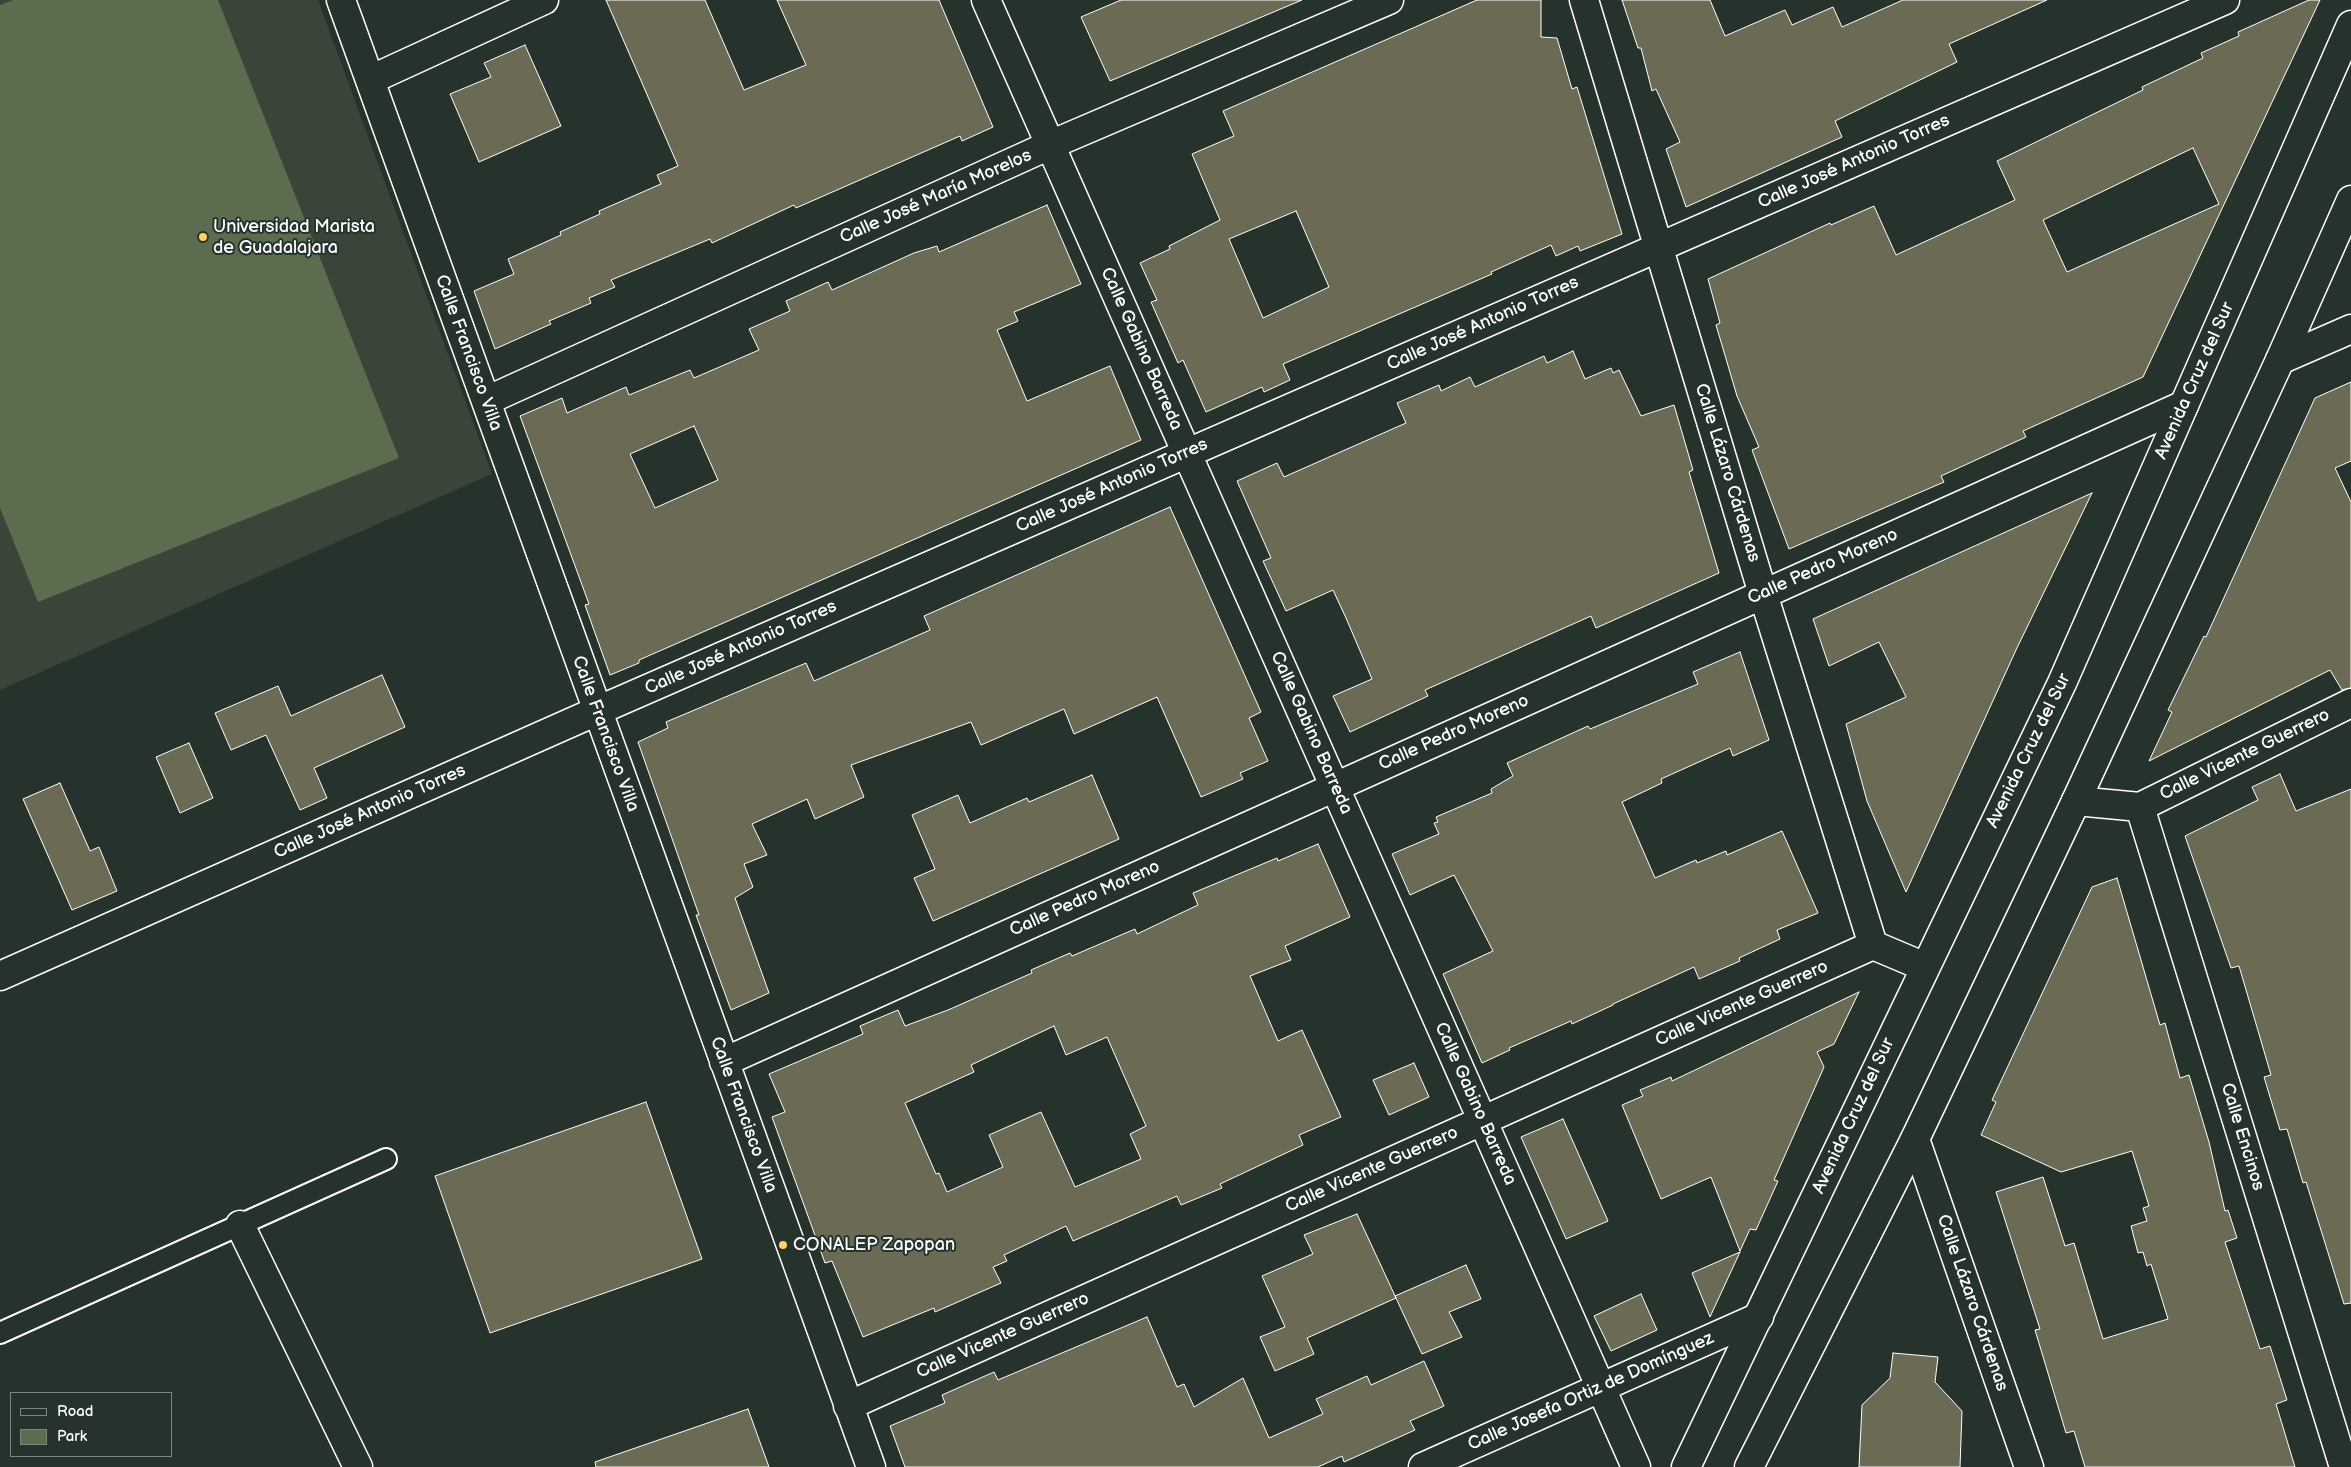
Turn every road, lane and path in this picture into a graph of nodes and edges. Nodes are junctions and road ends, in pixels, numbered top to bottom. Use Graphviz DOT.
graph roads {
  1 [pos="341,0"];
  2 [pos="544,0"];
  3 [pos="986,0"];
  4 [pos="1389,0"];
  5 [pos="1584,0"];
  6 [pos="2225,0"];
  7 [pos="2351,25"];
  8 [pos="370,80"];
  9 [pos="1050,145"];
  10 [pos="2351,200"];
  11 [pos="1658,247"];
  12 [pos="2351,329"];
  13 [pos="2280,360"];
  14 [pos="486,401"];
  15 [pos="2184,405"];
  16 [pos="1188,453"];
  17 [pos="1763,594"];
  18 [pos="2351,703"];
  19 [pos="597,711"];
  20 [pos="1335,787"];
  21 [pos="2076,800"];
  22 [pos="2140,807"];
  23 [pos="1873,945"];
  24 [pos="1925,968"];
  25 [pos="0,976"];
  26 [pos="724,1062"];
  27 [pos="1483,1120"];
  28 [pos="1915,1139"];
  29 [pos="386,1159"];
  30 [pos="240,1225"];
  31 [pos="1759,1318"];
  32 [pos="0,1332"];
  33 [pos="1602,1388"];
  34 [pos="848,1406"];
  35 [pos="358,1467"];
  36 [pos="871,1467"];
  37 [pos="1423,1467"];
  38 [pos="1636,1467"];
  39 [pos="1686,1467"];
  40 [pos="1749,1467"];
  41 [pos="2029,1467"];
  42 [pos="2344,1467"];
  1 -- 8 [label="street, Calle Francisco Villa"];
  2 -- 8 [label="street"];
  3 -- 9 [label="street, Calle Gabino Barreda"];
  4 -- 9 [label="street, Calle José María Morelos"];
  5 -- 11 [label="street, Calle Lázaro Cárdenas"];
  6 -- 11 [label="street, Calle José Antonio Torres"];
  7 -- 15 [label="street, Avenida Cruz del Sur"];
  8 -- 14 [label="street, Calle Francisco Villa"];
  9 -- 14 [label="street, Calle José María Morelos"];
  9 -- 16 [label="street, Calle Gabino Barreda"];
  10 -- 13 [label="street"];
  11 -- 16 [label="street, Calle José Antonio Torres"];
  11 -- 17 [label="street, Calle Lázaro Cárdenas"];
  12 -- 13 [label="street"];
  13 -- 21 [label="street"];
  14 -- 19 [label="street, Calle Francisco Villa"];
  15 -- 17 [label="street, Calle Pedro Moreno"];
  15 -- 24 [label="street, Avenida Cruz del Sur"];
  16 -- 19 [label="street, Calle José Antonio Torres"];
  16 -- 20 [label="street, Calle Gabino Barreda"];
  17 -- 20 [label="street, Calle Pedro Moreno"];
  17 -- 23 [label="street, Calle Lázaro Cárdenas"];
  18 -- 22 [label="street, Calle Vicente Guerrero"];
  19 -- 25 [label="street, Calle José Antonio Torres"];
  19 -- 26 [label="street, Calle Francisco Villa"];
  20 -- 26 [label="street, Calle Pedro Moreno"];
  20 -- 27 [label="street, Calle Gabino Barreda"];
  21 -- 22 [label="street"];
  21 -- 28 [label="street"];
  22 -- 42 [label="street, Calle Encinos"];
  23 -- 24 [label="street"];
  23 -- 27 [label="street, Calle Vicente Guerrero"];
  24 -- 31 [label="street, Avenida Cruz del Sur"];
  26 -- 34 [label="street, Calle Francisco Villa"];
  27 -- 33 [label="street, Calle Gabino Barreda"];
  27 -- 34 [label="street, Calle Vicente Guerrero"];
  28 -- 40 [label="street"];
  28 -- 41 [label="street, Calle Lázaro Cárdenas"];
  29 -- 30 [label="lane"];
  30 -- 32 [label="lane"];
  30 -- 35 [label="street"];
  31 -- 33 [label="street, Calle Josefa Ortiz de Domínguez"];
  31 -- 39 [label="street, Avenida Cruz del Sur"];
  33 -- 37 [label="street, Calle Josefa Ortiz de Domínguez"];
  33 -- 38 [label="street, Calle Gabino Barreda"];
  34 -- 36 [label="street, Calle Francisco Villa"];
}
